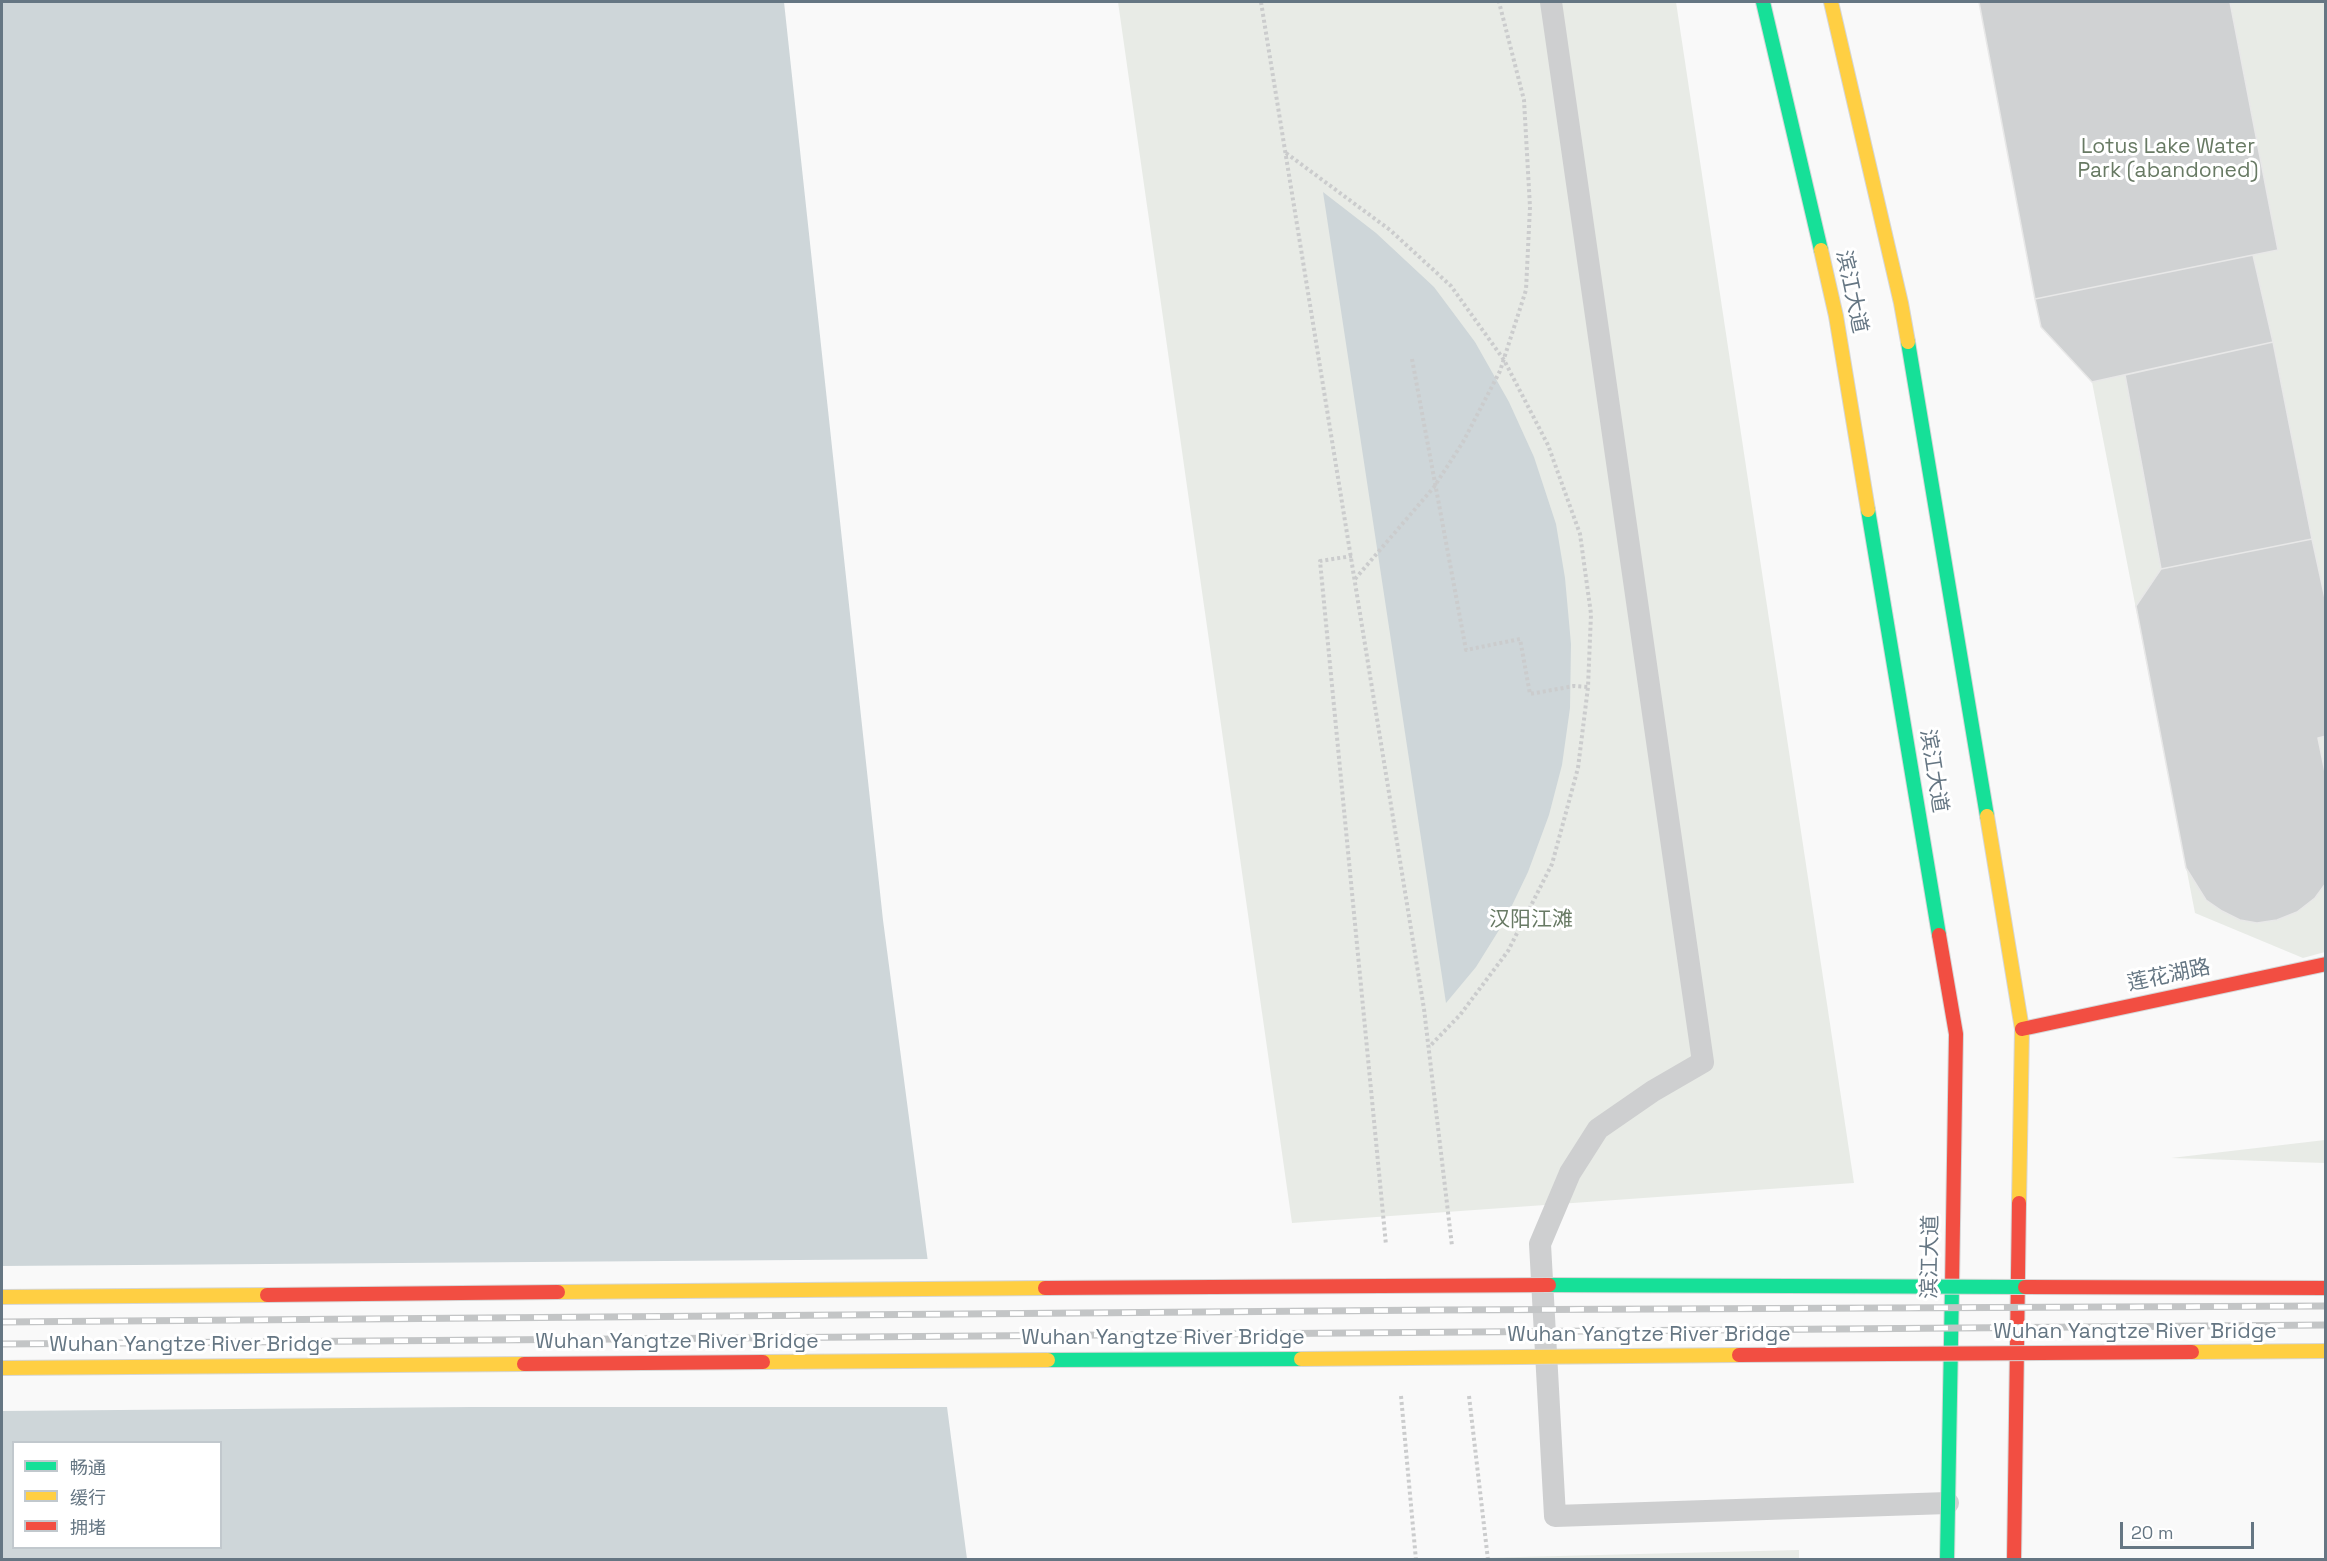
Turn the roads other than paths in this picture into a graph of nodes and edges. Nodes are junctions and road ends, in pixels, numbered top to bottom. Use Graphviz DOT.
graph roads {
  1 [pos="1551,2"];
  2 [pos="1763,2"];
  3 [pos="1831,2"];
  4 [pos="2325,964"];
  5 [pos="2022,1029"];
  6 [pos="2325,1288"];
  7 [pos="2,1297"];
  8 [pos="2325,1351"];
  9 [pos="2,1368"];
  10 [pos="1948,1503"];
  11 [pos="1947,1560"];
  12 [pos="2013,1560"];
  1 -- 10 [label="lane"];
  2 -- 10 [label="main road, 滨江大道"];
  3 -- 5 [label="main road"];
  4 -- 5 [label="main road, 莲花湖路"];
  5 -- 12 [label="main road"];
  6 -- 7 [label="main road, bridge"];
  8 -- 9 [label="main road, Wuhan Yangtze River Bridge, bridge"];
  10 -- 11 [label="main road, 滨江大道"];
}
